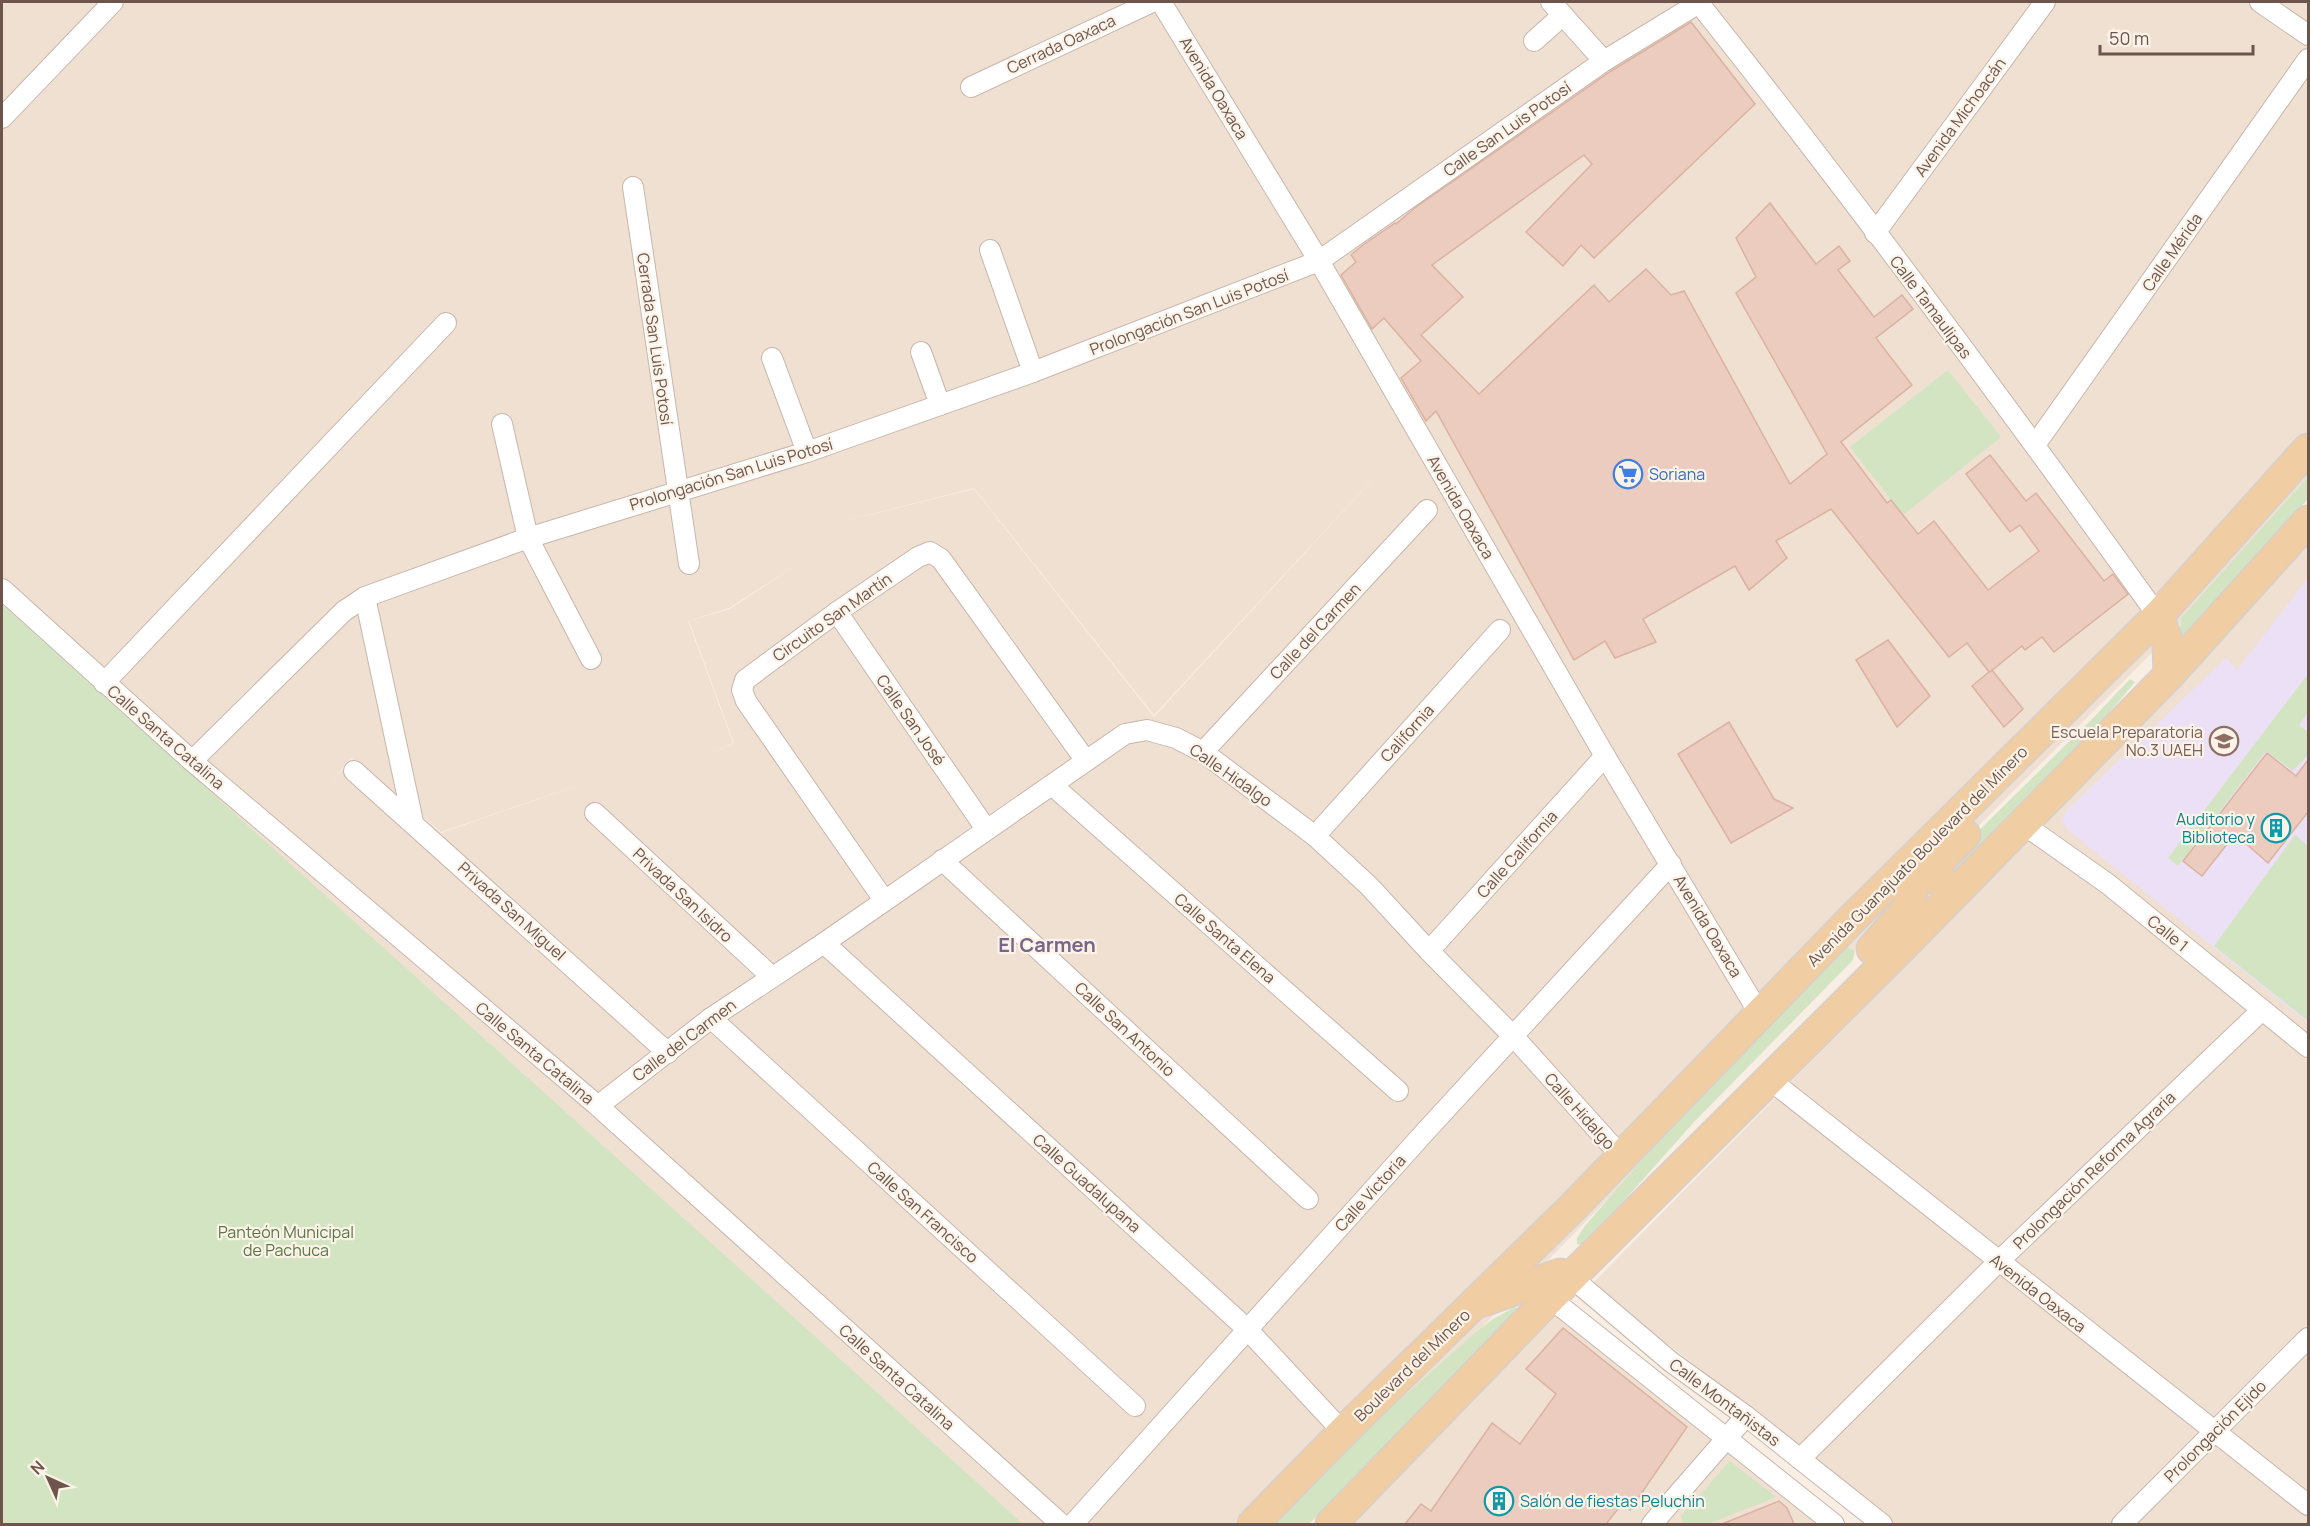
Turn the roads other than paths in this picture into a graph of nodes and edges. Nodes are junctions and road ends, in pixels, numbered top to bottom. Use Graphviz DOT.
graph roads {
  1 [pos="113,2"];
  2 [pos="1152,2"];
  3 [pos="1161,2"];
  4 [pos="1698,2"];
  5 [pos="2045,2"];
  6 [pos="2259,2"];
  7 [pos="1557,8"];
  8 [pos="2308,35"];
  9 [pos="1534,41"];
  10 [pos="2308,59"];
  11 [pos="1604,61"];
  12 [pos="971,87"];
  13 [pos="2,118"];
  14 [pos="633,187"];
  15 [pos="1875,233"];
  16 [pos="990,250"];
  17 [pos="1319,261"];
  18 [pos="446,323"];
  19 [pos="921,352"];
  20 [pos="772,358"];
  21 [pos="1033,372"];
  22 [pos="940,405"];
  23 [pos="502,424"];
  24 [pos="2035,445"];
  25 [pos="2308,449"];
  26 [pos="807,452"];
  27 [pos="678,490"];
  28 [pos="1427,510"];
  29 [pos="2308,521"];
  30 [pos="528,538"];
  31 [pos="689,564"];
  32 [pos="2,590"];
  33 [pos="365,597"];
  34 [pos="837,612"];
  35 [pos="2158,616"];
  36 [pos="1500,630"];
  37 [pos="591,659"];
  38 [pos="2169,675"];
  39 [pos="104,683"];
  40 [pos="2030,744"];
  41 [pos="1203,752"];
  42 [pos="1605,756"];
  43 [pos="192,761"];
  44 [pos="1086,761"];
  45 [pos="354,771"];
  46 [pos="1052,785"];
  47 [pos="595,813"];
  48 [pos="412,822"];
  49 [pos="2024,824"];
  50 [pos="986,829"];
  51 [pos="1315,836"];
  52 [pos="942,860"];
  53 [pos="1671,864"];
  54 [pos="1904,879"];
  55 [pos="1954,888"];
  56 [pos="884,900"];
  57 [pos="1850,921"];
  58 [pos="824,943"];
  59 [pos="1429,951"];
  60 [pos="1865,956"];
  61 [pos="771,976"];
  62 [pos="2262,1010"];
  63 [pos="1759,1013"];
  64 [pos="711,1018"];
  65 [pos="1514,1037"];
  66 [pos="2308,1047"];
  67 [pos="668,1053"];
  68 [pos="1769,1079"];
  69 [pos="1398,1090"];
  70 [pos="598,1106"];
  71 [pos="1622,1157"];
  72 [pos="1308,1198"];
  73 [pos="1573,1207"];
  74 [pos="1998,1262"];
  75 [pos="1557,1284"];
  76 [pos="1473,1305"];
  77 [pos="1247,1329"];
  78 [pos="2308,1338"];
  79 [pos="1135,1406"];
  80 [pos="1746,1416"];
  81 [pos="2216,1431"];
  82 [pos="1344,1432"];
  83 [pos="1727,1439"];
  84 [pos="1800,1459"];
  85 [pos="2308,1505"];
  86 [pos="1061,1524"];
  87 [pos="1073,1524"];
  88 [pos="1253,1524"];
  89 [pos="1330,1524"];
  90 [pos="1652,1524"];
  91 [pos="1834,1524"];
  92 [pos="1882,1524"];
  93 [pos="2122,1524"];
  1 -- 13 [label="street"];
  2 -- 12 [label="street, Cerrada Oaxaca"];
  3 -- 17 [label="street, Avenida Oaxaca"];
  4 -- 11 [label="street, Calle San Luis Potosí"];
  4 -- 15 [label="street, Calle Tamaulipas"];
  5 -- 15 [label="street, Avenida Michoacán"];
  6 -- 8 [label="street"];
  7 -- 9 [label="street"];
  7 -- 11 [label="street"];
  10 -- 24 [label="street, Calle Mérida"];
  11 -- 17 [label="street, Calle San Luis Potosí"];
  14 -- 27 [label="street, Cerrada San Luis Potosí"];
  15 -- 24 [label="street, Calle Tamaulipas"];
  16 -- 21 [label="street"];
  17 -- 21 [label="street, Prolongación San Luis Potosí"];
  17 -- 42 [label="street, Avenida Oaxaca"];
  18 -- 39 [label="street"];
  19 -- 22 [label="street"];
  20 -- 26 [label="street"];
  21 -- 22 [label="street, Prolongación San Luis Potosí"];
  22 -- 26 [label="street, Prolongación San Luis Potosí"];
  23 -- 30 [label="street"];
  24 -- 35 [label="street, Calle Tamaulipas"];
  25 -- 35 [label="main road, Avenida Guanajuato Boulevard del Minero"];
  26 -- 27 [label="street, Prolongación San Luis Potosí"];
  27 -- 30 [label="street, Prolongación San Luis Potosí"];
  27 -- 31 [label="street, Cerrada San Luis Potosí"];
  28 -- 41 [label="street, Calle del Carmen"];
  29 -- 38 [label="main road"];
  30 -- 33 [label="street, Prolongación San Luis Potosí"];
  30 -- 37 [label="street"];
  32 -- 39 [label="street, Calle Santa Catalina"];
  33 -- 43 [label="street, Prolongación San Luis Potosí"];
  33 -- 48 [label="street"];
  34 -- 44 [label="street, Circuito San Martín"];
  34 -- 50 [label="street, Calle San José"];
  34 -- 56 [label="street, Circuito San Martín"];
  35 -- 38 [label="main road"];
  35 -- 40 [label="main road, Avenida Guanajuato Boulevard del Minero"];
  36 -- 51 [label="street, California"];
  38 -- 49 [label="main road"];
  39 -- 43 [label="street, Calle Santa Catalina"];
  40 -- 54 [label="main road, Avenida Guanajuato Boulevard del Minero"];
  40 -- 55 [label="main road"];
  41 -- 44 [label="street, Calle Hidalgo"];
  41 -- 51 [label="street, Calle Hidalgo"];
  42 -- 53 [label="street, Avenida Oaxaca"];
  42 -- 59 [label="street, Calle California"];
  43 -- 70 [label="street, Calle Santa Catalina"];
  44 -- 46 [label="street, Calle Hidalgo"];
  45 -- 48 [label="street, Privada San Miguel"];
  46 -- 50 [label="street, Calle Hidalgo"];
  46 -- 69 [label="street, Calle Santa Elena"];
  47 -- 61 [label="street, Privada San Isidro"];
  48 -- 67 [label="street, Privada San Miguel"];
  49 -- 55 [label="main road"];
  49 -- 62 [label="street, Calle 1"];
  50 -- 52 [label="street, Calle Hidalgo"];
  51 -- 59 [label="street, Calle Hidalgo"];
  52 -- 56 [label="street, Calle Hidalgo"];
  52 -- 72 [label="street, Calle San Antonio"];
  53 -- 63 [label="street, Avenida Oaxaca"];
  53 -- 65 [label="street, Calle Victoria"];
  54 -- 55 [label="main road"];
  54 -- 57 [label="main road, Avenida Guanajuato Boulevard del Minero"];
  54 -- 60 [label="main road"];
  55 -- 68 [label="main road"];
  56 -- 58 [label="street, Calle Hidalgo"];
  57 -- 60 [label="main road"];
  57 -- 63 [label="main road, Avenida Guanajuato Boulevard del Minero"];
  58 -- 61 [label="street, Calle Hidalgo"];
  58 -- 77 [label="street, Calle Guadalupana"];
  59 -- 65 [label="street, Calle Hidalgo"];
  60 -- 68 [label="main road"];
  61 -- 64 [label="street, Calle del Carmen"];
  62 -- 66 [label="street, Calle 1"];
  62 -- 74 [label="street, Prolongación Reforma Agraria"];
  63 -- 71 [label="main road, Avenida Guanajuato Boulevard del Minero"];
  64 -- 67 [label="street, Calle del Carmen"];
  64 -- 79 [label="street, Calle San Francisco"];
  65 -- 71 [label="street, Calle Hidalgo"];
  65 -- 77 [label="street, Calle Victoria"];
  67 -- 70 [label="street, Calle del Carmen"];
  68 -- 74 [label="street, Avenida Oaxaca"];
  68 -- 75 [label="main road"];
  70 -- 86 [label="street, Calle Santa Catalina"];
  71 -- 73 [label="main road, Avenida Guanajuato Boulevard del Minero"];
  73 -- 75 [label="main road"];
  73 -- 76 [label="main road, Boulevard del Minero"];
  74 -- 81 [label="street, Avenida Oaxaca"];
  74 -- 84 [label="street, Prolongación Reforma Agraria"];
  75 -- 76 [label="main road"];
  75 -- 80 [label="street, Calle Montañistas"];
  75 -- 83 [label="street, Calle Montañistas"];
  75 -- 89 [label="main road"];
  76 -- 82 [label="main road, Boulevard del Minero"];
  77 -- 82 [label="street, Calle Guadalupana"];
  77 -- 87 [label="street, Calle Victoria"];
  78 -- 81 [label="street, Prolongación Ejido"];
  80 -- 83 [label="street"];
  80 -- 84 [label="street, Calle Montañistas"];
  81 -- 85 [label="street, Avenida Oaxaca"];
  81 -- 93 [label="street, Prolongación Ejido"];
  82 -- 88 [label="main road, Boulevard del Minero"];
  83 -- 90 [label="street"];
  83 -- 91 [label="street, Calle Montañistas"];
  84 -- 92 [label="street, Calle Montañistas"];
}
